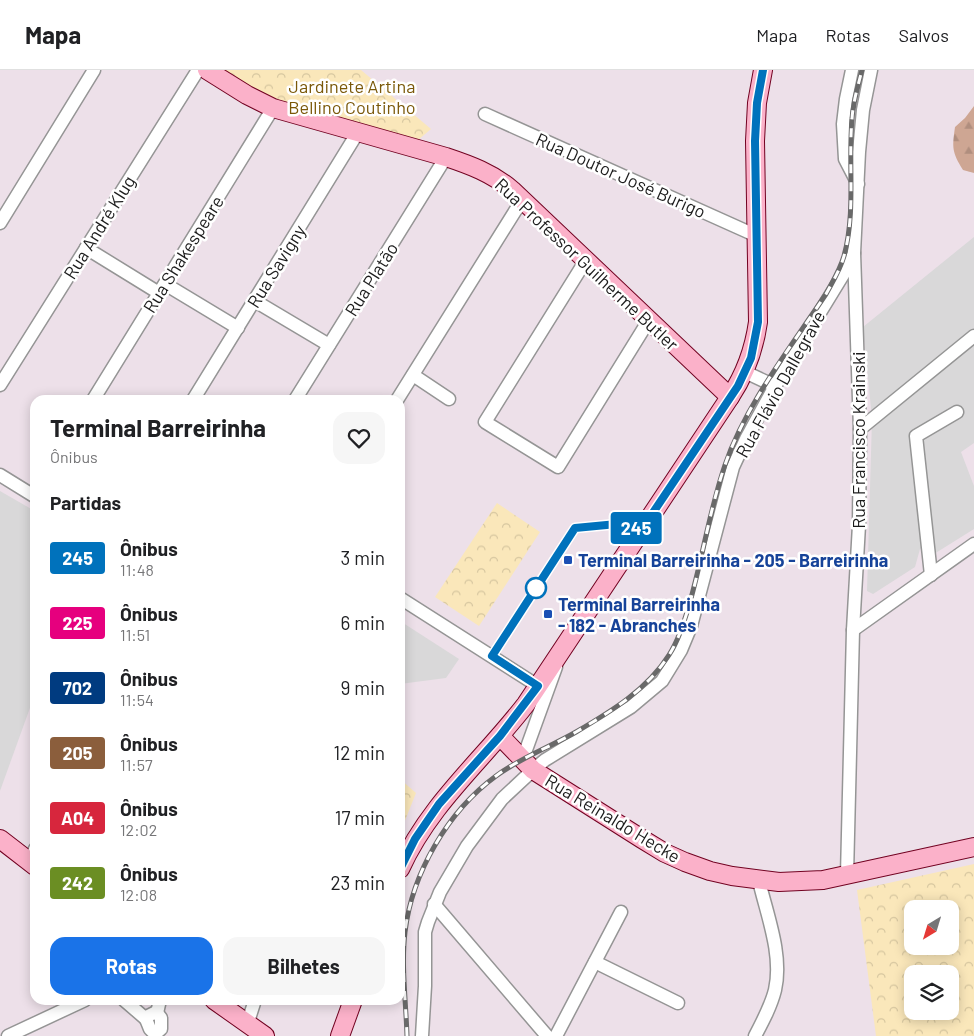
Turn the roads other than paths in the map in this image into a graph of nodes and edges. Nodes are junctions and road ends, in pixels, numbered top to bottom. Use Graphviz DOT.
graph roads {
  1 [pos="94,70"];
  2 [pos="198,70"];
  3 [pos="208,70"];
  4 [pos="763,70"];
  5 [pos="852,70"];
  6 [pos="871,70"];
  7 [pos="273,108"];
  8 [pos="485,114"];
  9 [pos="358,132"];
  10 [pos="446,158"];
  11 [pos="858,184"];
  12 [pos="522,200"];
  13 [pos="0,223"];
  14 [pos="756,236"];
  15 [pos="86,248"];
  16 [pos="854,253"];
  17 [pos="586,260"];
  18 [pos="162,288"];
  19 [pos="255,301"];
  20 [pos="649,320"];
  21 [pos="238,328"];
  22 [pos="974,336"];
  23 [pos="329,345"];
  24 [pos="745,372"];
  25 [pos="413,375"];
  26 [pos="0,385"];
  27 [pos="775,386"];
  28 [pos="96,395"];
  29 [pos="196,395"];
  30 [pos="298,395"];
  31 [pos="400,395"];
  32 [pos="730,397"];
  33 [pos="449,399"];
  34 [pos="957,412"];
  35 [pos="860,429"];
  36 [pos="0,475"];
  37 [pos="30,492"];
  38 [pos="974,544"];
  39 [pos="931,575"];
  40 [pos="405,601"];
  41 [pos="853,630"];
  42 [pos="563,648"];
  43 [pos="538,686"];
  44 [pos="500,736"];
  45 [pos="528,766"];
  46 [pos="0,839"];
  47 [pos="974,847"];
  48 [pos="30,857"];
  49 [pos="405,859"];
  50 [pos="847,875"];
  51 [pos="760,881"];
  52 [pos="434,904"];
  53 [pos="621,912"];
  54 [pos="595,962"];
  55 [pos="678,1003"];
  56 [pos="74,1005"];
  57 [pos="133,1005"];
  58 [pos="158,1005"];
  59 [pos="220,1005"];
  60 [pos="254,1005"];
  61 [pos="351,1005"];
  62 [pos="152,1016"];
  63 [pos="252,1030"];
  64 [pos="158,1035"];
  65 [pos="8,1036"];
  66 [pos="265,1036"];
  67 [pos="340,1036"];
  68 [pos="422,1036"];
  69 [pos="547,1036"];
  70 [pos="556,1036"];
  71 [pos="755,1036"];
  1 -- 13 [label="street"];
  2 -- 15 [label="street, Rua André Klug"];
  3 -- 7 [label="main road, Rua Professor Guilherme Butler"];
  4 -- 14 [label="main road"];
  5 -- 11 [label="street"];
  6 -- 11 [label="street"];
  7 -- 9 [label="main road, Rua Professor Guilherme Butler"];
  7 -- 18 [label="street, Rua Shakespeare"];
  8 -- 14 [label="street, Rua Doutor José Burigo"];
  9 -- 10 [label="main road, Rua Professor Guilherme Butler"];
  9 -- 19 [label="street, Rua Savigny"];
  10 -- 12 [label="main road, Rua Professor Guilherme Butler"];
  10 -- 23 [label="street, Rua Platão"];
  11 -- 16 [label="street, Rua Francisco Krainski"];
  12 -- 17 [label="main road, Rua Professor Guilherme Butler"];
  12 -- 25 [label="street"];
  14 -- 24 [label="main road"];
  15 -- 18 [label="street"];
  15 -- 26 [label="street, Rua André Klug"];
  16 -- 27 [label="street, Rua Flávio Dallegrave"];
  16 -- 35 [label="street, Rua Francisco Krainski"];
  17 -- 20 [label="main road, Rua Professor Guilherme Butler"];
  17 -- 20 [label="street"];
  18 -- 21 [label="street"];
  18 -- 28 [label="street, Rua Shakespeare"];
  19 -- 21 [label="street, Rua Savigny"];
  19 -- 23 [label="street"];
  20 -- 32 [label="main road, Rua Professor Guilherme Butler"];
  21 -- 29 [label="street, Rua Savigny"];
  22 -- 35 [label="street"];
  23 -- 30 [label="street, Rua Platão"];
  24 -- 27 [label="street"];
  24 -- 32 [label="main road"];
  25 -- 31 [label="street"];
  25 -- 33 [label="street"];
  27 -- 45 [label="street, Rua Flávio Dallegrave"];
  32 -- 42 [label="main road"];
  34 -- 39 [label="street"];
  35 -- 41 [label="street, Rua Francisco Krainski"];
  36 -- 37 [label="street"];
  38 -- 39 [label="street"];
  39 -- 41 [label="street"];
  40 -- 43 [label="street"];
  41 -- 50 [label="street, Rua Francisco Krainski"];
  42 -- 43 [label="main road"];
  42 -- 45 [label="street"];
  43 -- 44 [label="main road"];
  44 -- 45 [label="main road, Rua Reinaldo Hecke"];
  44 -- 49 [label="main road"];
  45 -- 51 [label="main road, Rua Reinaldo Hecke"];
  45 -- 52 [label="street, Rua Flávio Dallegrave"];
  46 -- 48 [label="main road"];
  47 -- 50 [label="main road, Rua Reinaldo Hecke"];
  50 -- 51 [label="main road, Rua Reinaldo Hecke"];
  51 -- 71 [label="street"];
  52 -- 68 [label="street, Rua Flávio Dallegrave"];
  52 -- 69 [label="street"];
  53 -- 54 [label="street"];
  54 -- 55 [label="street"];
  54 -- 70 [label="street"];
  56 -- 65 [label="street"];
  57 -- 62 [label="street"];
  58 -- 62 [label="street"];
  59 -- 63 [label="main road"];
  60 -- 63 [label="street"];
  61 -- 67 [label="main road"];
  62 -- 64 [label="street"];
  63 -- 66 [label="main road"];
}
